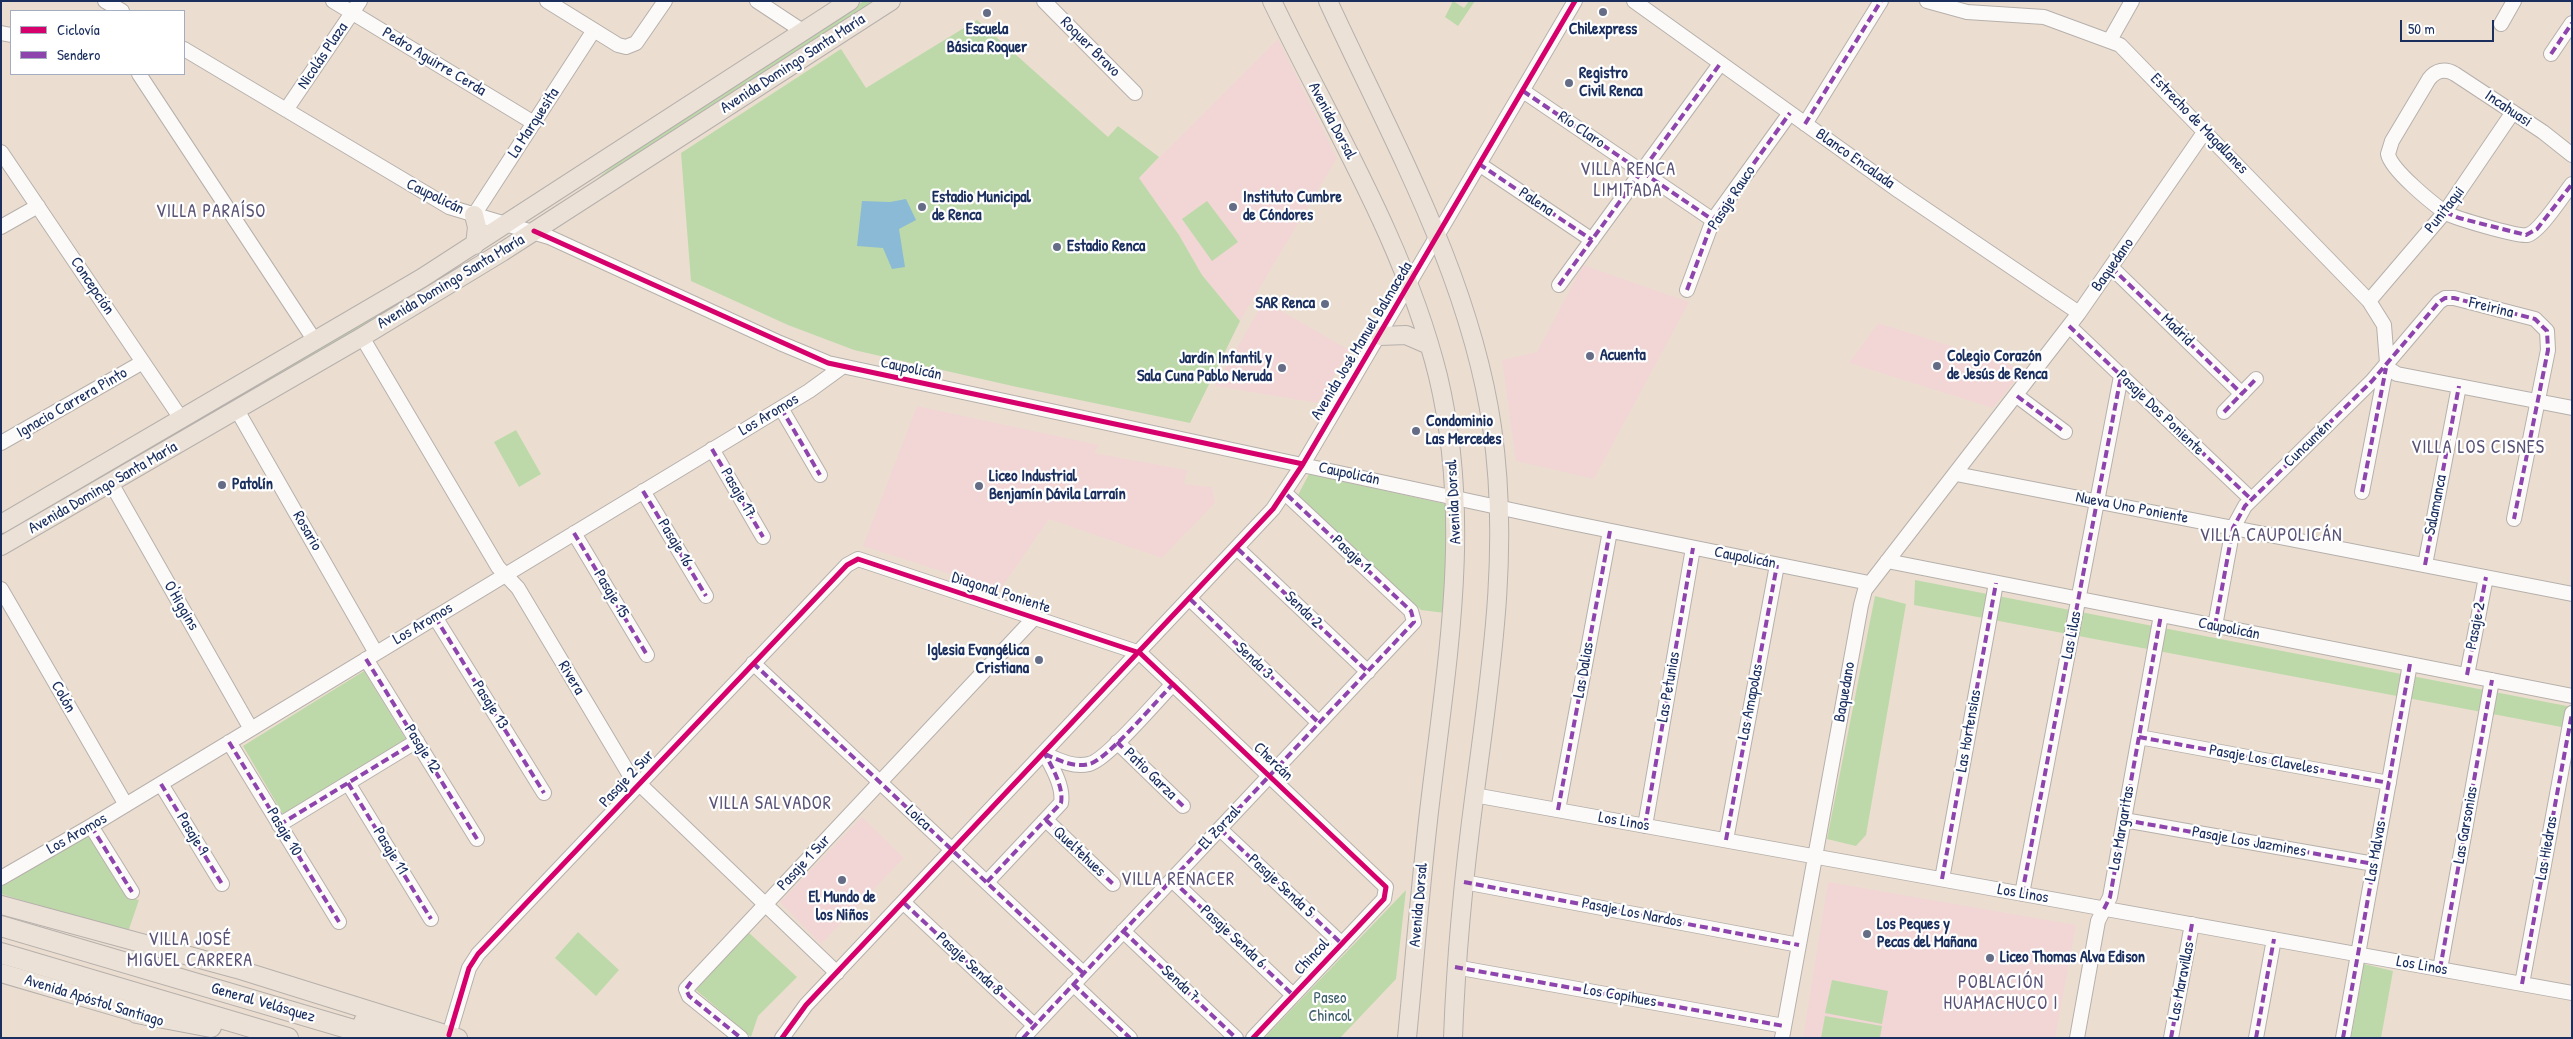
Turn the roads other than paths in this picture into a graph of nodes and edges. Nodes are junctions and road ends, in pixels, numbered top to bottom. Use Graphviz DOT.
graph roads {
  1 [pos="105,1"];
  2 [pos="333,1"];
  3 [pos="547,1"];
  4 [pos="665,1"];
  5 [pos="757,1"];
  6 [pos="850,1"];
  7 [pos="891,1"];
  8 [pos="1044,1"];
  9 [pos="1272,1"];
  10 [pos="1328,1"];
  11 [pos="1575,1"];
  12 [pos="1634,1"];
  13 [pos="1881,1"];
  14 [pos="1927,1"];
  15 [pos="2132,1"];
  16 [pos="2514,1"];
  17 [pos="357,7"];
  18 [pos="122,8"];
  19 [pos="2572,23"];
  20 [pos="2501,24"];
  21 [pos="594,30"];
  22 [pos="804,32"];
  23 [pos="2110,40"];
  24 [pos="185,50"];
  25 [pos="2551,54"];
  26 [pos="1720,64"];
  27 [pos="139,75"];
  28 [pos="1523,90"];
  29 [pos="1135,93"];
  30 [pos="286,110"];
  31 [pos="2513,112"];
  32 [pos="1790,114"];
  33 [pos="534,123"];
  34 [pos="1805,124"];
  35 [pos="2205,131"];
  36 [pos="1,152"];
  37 [pos="2572,155"];
  38 [pos="1479,164"];
  39 [pos="1642,171"];
  40 [pos="2572,184"];
  41 [pos="38,206"];
  42 [pos="2445,212"];
  43 [pos="474,215"];
  44 [pos="1714,220"];
  45 [pos="507,224"];
  46 [pos="1,227"];
  47 [pos="534,231"];
  48 [pos="1436,238"];
  49 [pos="1592,240"];
  50 [pos="475,244"];
  51 [pos="502,252"];
  52 [pos="2112,267"];
  53 [pos="1559,285"];
  54 [pos="1409,286"];
  55 [pos="1687,290"];
  56 [pos="2368,301"];
  57 [pos="2079,313"];
  58 [pos="2069,326"];
  59 [pos="1380,336"];
  60 [pos="362,337"];
  61 [pos="315,341"];
  62 [pos="1429,345"];
  63 [pos="143,362"];
  64 [pos="2387,363"];
  65 [pos="842,367"];
  66 [pos="2121,376"];
  67 [pos="2256,379"];
  68 [pos="2459,386"];
  69 [pos="2242,394"];
  70 [pos="2017,396"];
  71 [pos="2538,401"];
  72 [pos="781,408"];
  73 [pos="2572,408"];
  74 [pos="237,410"];
  75 [pos="2224,412"];
  76 [pos="182,420"];
  77 [pos="2065,432"];
  78 [pos="1,443"];
  79 [pos="712,449"];
  80 [pos="1303,464"];
  81 [pos="1956,474"];
  82 [pos="820,475"];
  83 [pos="111,483"];
  84 [pos="643,491"];
  85 [pos="2362,492"];
  86 [pos="1285,493"];
  87 [pos="1456,498"];
  88 [pos="2251,499"];
  89 [pos="2097,501"];
  90 [pos="1500,507"];
  91 [pos="2514,519"];
  92 [pos="1,524"];
  93 [pos="2233,528"];
  94 [pos="1610,531"];
  95 [pos="574,533"];
  96 [pos="763,537"];
  97 [pos="1,546"];
  98 [pos="1693,548"];
  99 [pos="1238,549"];
  100 [pos="854,560"];
  101 [pos="1887,562"];
  102 [pos="1777,565"];
  103 [pos="2425,565"];
  104 [pos="506,574"];
  105 [pos="2486,577"];
  106 [pos="1869,583"];
  107 [pos="1996,583"];
  108 [pos="1,589"];
  109 [pos="2572,594"];
  110 [pos="706,596"];
  111 [pos="1190,599"];
  112 [pos="2078,599"];
  113 [pos="2161,615"];
  114 [pos="435,617"];
  115 [pos="1035,617"];
  116 [pos="1414,618"];
  117 [pos="2215,626"];
  118 [pos="1140,653"];
  119 [pos="647,655"];
  120 [pos="371,656"];
  121 [pos="754,663"];
  122 [pos="2410,664"];
  123 [pos="1368,672"];
  124 [pos="2466,675"];
  125 [pos="2492,680"];
  126 [pos="1173,684"];
  127 [pos="2572,696"];
  128 [pos="2572,713"];
  129 [pos="1319,723"];
  130 [pos="251,729"];
  131 [pos="2139,737"];
  132 [pos="229,742"];
  133 [pos="417,742"];
  134 [pos="1117,742"];
  135 [pos="1045,754"];
  136 [pos="1270,776"];
  137 [pos="880,782"];
  138 [pos="348,783"];
  139 [pos="2389,783"];
  140 [pos="161,784"];
  141 [pos="638,785"];
  142 [pos="544,792"];
  143 [pos="1474,795"];
  144 [pos="126,805"];
  145 [pos="1183,806"];
  146 [pos="1558,810"];
  147 [pos="1046,820"];
  148 [pos="2124,820"];
  149 [pos="279,825"];
  150 [pos="91,826"];
  151 [pos="1645,826"];
  152 [pos="1220,829"];
  153 [pos="477,839"];
  154 [pos="1726,840"];
  155 [pos="953,851"];
  156 [pos="1816,856"];
  157 [pos="2374,864"];
  158 [pos="1,878"];
  159 [pos="1942,879"];
  160 [pos="1172,880"];
  161 [pos="987,882"];
  162 [pos="1464,882"];
  163 [pos="222,884"];
  164 [pos="1113,884"];
  165 [pos="132,892"];
  166 [pos="1387,892"];
  167 [pos="2022,894"];
  168 [pos="904,903"];
  169 [pos="765,904"];
  170 [pos="1,905"];
  171 [pos="2104,908"];
  172 [pos="431,919"];
  173 [pos="338,922"];
  174 [pos="2192,924"];
  175 [pos="1,926"];
  176 [pos="1123,931"];
  177 [pos="2274,939"];
  178 [pos="1342,944"];
  179 [pos="1799,944"];
  180 [pos="1,953"];
  181 [pos="2358,954"];
  182 [pos="1455,967"];
  183 [pos="2440,969"];
  184 [pos="1,973"];
  185 [pos="837,973"];
  186 [pos="1083,973"];
  187 [pos="1073,984"];
  188 [pos="2522,984"];
  189 [pos="2572,993"];
  190 [pos="1294,994"];
  191 [pos="264,1004"];
  192 [pos="137,1013"];
  193 [pos="1783,1032"];
  194 [pos="1028,1034"];
  195 [pos="448,1037"];
  196 [pos="216,1038"];
  197 [pos="275,1038"];
  198 [pos="288,1038"];
  199 [pos="381,1038"];
  200 [pos="741,1038"];
  201 [pos="782,1038"];
  202 [pos="1130,1038"];
  203 [pos="1236,1038"];
  204 [pos="1253,1038"];
  205 [pos="1407,1038"];
  206 [pos="1453,1038"];
  207 [pos="2077,1038"];
  208 [pos="2171,1038"];
  209 [pos="2256,1038"];
  210 [pos="2343,1038"];
  1 -- 18 [label="street"];
  2 -- 17 [label="street, Pedro Aguirre Cerda"];
  3 -- 21 [label="street"];
  4 -- 21 [label="street"];
  5 -- 22 [label="street"];
  6 -- 22 [label="main road, Avenida Domingo Santa María"];
  7 -- 47 [label="main road, Avenida Domingo Santa María"];
  8 -- 29 [label="street, Roquer Bravo"];
  9 -- 54 [label="main road, Avenida Dorsal"];
  10 -- 48 [label="main road"];
  11 -- 28 [label="street, Avenida José Manuel Balmaceda"];
  12 -- 26 [label="street, Blanco Encalada"];
  13 -- 34 [label="street"];
  14 -- 23 [label="street, Estrecho de Magallanes"];
  15 -- 23 [label="street"];
  16 -- 20 [label="street"];
  17 -- 30 [label="street, Nicolás Plaza"];
  17 -- 33 [label="street, Pedro Aguirre Cerda"];
  19 -- 25 [label="street"];
  21 -- 33 [label="street, La Marquesita"];
  22 -- 45 [label="main road, Avenida Domingo Santa María"];
  23 -- 35 [label="street, Estrecho de Magallanes"];
  24 -- 30 [label="street, Caupolicán"];
  26 -- 32 [label="street, Blanco Encalada"];
  26 -- 39 [label="street"];
  27 -- 61 [label="street"];
  28 -- 38 [label="street, Avenida José Manuel Balmaceda"];
  28 -- 39 [label="street, Río Claro"];
  30 -- 43 [label="street, Caupolicán"];
  31 -- 37 [label="street, Incahuasi"];
  31 -- 42 [label="street, Punitaqui"];
  31 -- 42 [label="street, Incahuasi"];
  32 -- 34 [label="street, Blanco Encalada"];
  32 -- 44 [label="street, Pasaje Rauco"];
  33 -- 43 [label="street, La Marquesita"];
  34 -- 57 [label="street, Blanco Encalada"];
  35 -- 52 [label="street, Baquedano"];
  35 -- 56 [label="street, Estrecho de Magallanes"];
  36 -- 41 [label="street, Concepción"];
  38 -- 48 [label="street, Avenida José Manuel Balmaceda"];
  38 -- 49 [label="street, Palena"];
  39 -- 44 [label="street, Río Claro"];
  39 -- 49 [label="street"];
  40 -- 42 [label="street"];
  41 -- 46 [label="street"];
  41 -- 63 [label="street, Concepción"];
  42 -- 56 [label="street, Punitaqui"];
  43 -- 45 [label="street, Caupolicán"];
  43 -- 50 [label="main road"];
  44 -- 55 [label="street, Pasaje Rauco"];
  45 -- 47 [label="street, Caupolicán"];
  45 -- 50 [label="main road, Avenida Domingo Santa María"];
  45 -- 51 [label="main road"];
  47 -- 51 [label="main road, Avenida Domingo Santa María"];
  47 -- 65 [label="street, Caupolicán"];
  48 -- 54 [label="street, Avenida José Manuel Balmaceda"];
  48 -- 90 [label="main road"];
  49 -- 53 [label="street"];
  50 -- 61 [label="main road, Avenida Domingo Santa María"];
  51 -- 60 [label="main road, Avenida Domingo Santa María"];
  52 -- 57 [label="street, Baquedano"];
  52 -- 69 [label="street, Madrid"];
  54 -- 59 [label="street, Avenida José Manuel Balmaceda"];
  54 -- 62 [label="main road, Avenida Dorsal"];
  56 -- 64 [label="street, Estrecho de Magallanes"];
  57 -- 58 [label="street, Baquedano"];
  58 -- 66 [label="street, Pasaje Dos Poniente"];
  58 -- 70 [label="street, Baquedano"];
  59 -- 62 [label="main road"];
  59 -- 80 [label="street, Avenida José Manuel Balmaceda"];
  60 -- 74 [label="main road, Avenida Domingo Santa María"];
  60 -- 104 [label="street, Rivera"];
  61 -- 76 [label="main road, Avenida Domingo Santa María"];
  62 -- 87 [label="main road, Avenida Dorsal"];
  63 -- 76 [label="street, Concepción"];
  63 -- 78 [label="street, Ignacio Carrera Pinto"];
  64 -- 68 [label="street"];
  64 -- 71 [label="street, Freirina"];
  64 -- 85 [label="street, Estrecho de Magallanes"];
  64 -- 88 [label="street, Cuncumén"];
  65 -- 72 [label="street, Los Aromos"];
  65 -- 80 [label="street, Caupolicán"];
  66 -- 88 [label="street, Pasaje Dos Poniente"];
  66 -- 89 [label="street, Las Lilas"];
  67 -- 69 [label="street"];
  68 -- 71 [label="street"];
  68 -- 103 [label="street, Salamanca"];
  69 -- 75 [label="street"];
  70 -- 77 [label="street"];
  70 -- 81 [label="street, Baquedano"];
  71 -- 73 [label="street"];
  71 -- 91 [label="street"];
  72 -- 79 [label="street, Los Aromos"];
  72 -- 82 [label="street"];
  74 -- 83 [label="main road, Avenida Domingo Santa María"];
  74 -- 120 [label="street, Rosario"];
  76 -- 92 [label="main road, Avenida Domingo Santa María"];
  79 -- 84 [label="street, Los Aromos"];
  79 -- 96 [label="street, Pasaje 17"];
  80 -- 86 [label="street, Avenida José Manuel Balmaceda"];
  80 -- 87 [label="street, Caupolicán"];
  81 -- 89 [label="street, Nueva Uno Poniente"];
  81 -- 101 [label="street, Baquedano"];
  83 -- 97 [label="main road, Avenida Domingo Santa María"];
  83 -- 130 [label="street, O'Higgins"];
  84 -- 95 [label="street, Los Aromos"];
  84 -- 110 [label="street, Pasaje 16"];
  86 -- 99 [label="street, Avenida José Manuel Balmaceda"];
  86 -- 116 [label="street, Pasaje 1"];
  87 -- 90 [label="street, Caupolicán"];
  87 -- 205 [label="main road, Avenida Dorsal"];
  88 -- 93 [label="street, Cuncumén"];
  89 -- 93 [label="street, Nueva Uno Poniente"];
  89 -- 112 [label="street, Las Lilas"];
  90 -- 94 [label="street, Caupolicán"];
  90 -- 143 [label="main road"];
  93 -- 103 [label="street, Nueva Uno Poniente"];
  93 -- 117 [label="street"];
  94 -- 98 [label="street, Caupolicán"];
  94 -- 146 [label="street, Las Dalias"];
  95 -- 104 [label="street, Los Aromos"];
  95 -- 119 [label="street, Pasaje 15"];
  98 -- 102 [label="street, Caupolicán"];
  98 -- 151 [label="street, Las Petunias"];
  99 -- 111 [label="street, Avenida José Manuel Balmaceda"];
  99 -- 123 [label="street, Senda 2"];
  100 -- 115 [label="street, Diagonal Poniente"];
  100 -- 121 [label="street, Pasaje 2 Sur"];
  101 -- 106 [label="street, Baquedano"];
  101 -- 107 [label="street, Caupolicán"];
  102 -- 106 [label="street, Caupolicán"];
  102 -- 154 [label="street, Las Amapolas"];
  103 -- 105 [label="street, Nueva Uno Poniente"];
  104 -- 114 [label="street, Los Aromos"];
  104 -- 141 [label="street, Rivera"];
  105 -- 109 [label="street, Nueva Uno Poniente"];
  105 -- 124 [label="street, Pasaje 2"];
  106 -- 156 [label="street, Baquedano"];
  107 -- 112 [label="street, Caupolicán"];
  107 -- 159 [label="street, Las Hortensias"];
  108 -- 144 [label="street, Colón"];
  111 -- 118 [label="street, Avenida José Manuel Balmaceda"];
  111 -- 129 [label="street, Senda 3"];
  112 -- 113 [label="street, Caupolicán"];
  112 -- 167 [label="street, Las Lilas"];
  113 -- 117 [label="street, Caupolicán"];
  113 -- 131 [label="street, Las Margaritas"];
  114 -- 120 [label="street, Los Aromos"];
  114 -- 142 [label="street, Pasaje 13"];
  115 -- 118 [label="street, Diagonal Poniente"];
  115 -- 137 [label="street, Pasaje 1 Sur"];
  116 -- 123 [label="street, El Zorzal"];
  117 -- 122 [label="street, Caupolicán"];
  118 -- 126 [label="street, Chercán"];
  118 -- 135 [label="street, Avenida José Manuel Balmaceda"];
  120 -- 130 [label="street, Los Aromos"];
  120 -- 133 [label="street, Pasaje 12"];
  121 -- 137 [label="street, Loica"];
  121 -- 141 [label="street, Pasaje 2 Sur"];
  122 -- 124 [label="street, Caupolicán"];
  122 -- 139 [label="street, Las Malvas"];
  123 -- 129 [label="street, El Zorzal"];
  124 -- 125 [label="street, Caupolicán"];
  125 -- 127 [label="street, Caupolicán"];
  125 -- 183 [label="street, Las Garsonias"];
  126 -- 134 [label="street, Patio Garza"];
  126 -- 136 [label="street, Chercán"];
  128 -- 188 [label="street, Las Hiedras"];
  129 -- 136 [label="street, El Zorzal"];
  130 -- 132 [label="street, Los Aromos"];
  131 -- 139 [label="street, Pasaje Los Claveles"];
  131 -- 148 [label="street, Las Margaritas"];
  132 -- 140 [label="street, Los Aromos"];
  132 -- 149 [label="street, Pasaje 10"];
  133 -- 138 [label="street"];
  133 -- 153 [label="street, Pasaje 12"];
  134 -- 135 [label="street, Patio Garza"];
  134 -- 145 [label="street, Patio Garza"];
  135 -- 147 [label="street, Queltehues"];
  135 -- 155 [label="street, Avenida José Manuel Balmaceda"];
  136 -- 152 [label="street, El Zorzal"];
  136 -- 166 [label="street, Chercán"];
  137 -- 155 [label="street, Loica"];
  137 -- 169 [label="street, Pasaje 1 Sur"];
  138 -- 149 [label="street"];
  138 -- 172 [label="street, Pasaje 11"];
  139 -- 157 [label="street, Las Malvas"];
  140 -- 144 [label="street, Los Aromos"];
  140 -- 163 [label="street, Pasaje 9"];
  141 -- 169 [label="street, Rivera"];
  141 -- 195 [label="street, Pasaje 2 Sur"];
  143 -- 146 [label="street, Los Linos"];
  143 -- 162 [label="main road"];
  144 -- 150 [label="street, Los Aromos"];
  146 -- 151 [label="street, Los Linos"];
  147 -- 161 [label="street, Queltehues"];
  147 -- 164 [label="street, Queltehues"];
  148 -- 157 [label="street, Pasaje Los Jazmines"];
  148 -- 171 [label="street, Las Margaritas"];
  149 -- 173 [label="street, Pasaje 10"];
  150 -- 158 [label="street, Los Aromos"];
  150 -- 165 [label="street"];
  151 -- 154 [label="street, Los Linos"];
  152 -- 160 [label="street, El Zorzal"];
  152 -- 178 [label="street, Pasaje Senda 5"];
  154 -- 156 [label="street, Los Linos"];
  155 -- 161 [label="street, Loica"];
  155 -- 168 [label="street, Avenida José Manuel Balmaceda"];
  156 -- 159 [label="street, Los Linos"];
  156 -- 179 [label="street, Baquedano"];
  157 -- 181 [label="street, Las Malvas"];
  159 -- 167 [label="street, Los Linos"];
  160 -- 176 [label="street, El Zorzal"];
  160 -- 190 [label="street, Pasaje Senda 6"];
  161 -- 186 [label="street, Loica"];
  162 -- 179 [label="street, Pasaje Los Nardos"];
  162 -- 182 [label="main road"];
  166 -- 178 [label="street, Chincol"];
  167 -- 171 [label="street, Los Linos"];
  168 -- 185 [label="street, Avenida José Manuel Balmaceda"];
  168 -- 194 [label="street, Pasaje Senda 8"];
  169 -- 185 [label="street, Rivera"];
  169 -- 200 [label="street, Pasaje 1 Sur"];
  170 -- 195 [label="main road"];
  171 -- 174 [label="street, Los Linos"];
  171 -- 207 [label="street, Las Margaritas"];
  174 -- 177 [label="street, Los Linos"];
  174 -- 208 [label="street, Las Maravillas"];
  175 -- 191 [label="highway, General Velásquez"];
  176 -- 186 [label="street, El Zorzal"];
  176 -- 203 [label="street, Senda 7"];
  177 -- 181 [label="street, Los Linos"];
  177 -- 209 [label="street"];
  178 -- 190 [label="street, Chincol"];
  179 -- 193 [label="street, Baquedano"];
  180 -- 198 [label="highway, General Velásquez"];
  181 -- 183 [label="street, Los Linos"];
  181 -- 210 [label="street, Las Malvas"];
  182 -- 193 [label="street, Los Copihues"];
  182 -- 206 [label="main road"];
  183 -- 188 [label="street, Los Linos"];
  184 -- 192 [label="main road, Avenida Apóstol Santiago"];
  185 -- 201 [label="street, Avenida José Manuel Balmaceda"];
  186 -- 187 [label="street, El Zorzal"];
  187 -- 194 [label="street, El Zorzal"];
  187 -- 202 [label="street"];
  188 -- 189 [label="street, Los Linos"];
  190 -- 204 [label="street, Chincol"];
  191 -- 195 [label="highway"];
  191 -- 199 [label="highway, General Velásquez"];
  192 -- 196 [label="main road, Avenida Apóstol Santiago"];
  192 -- 197 [label="highway"];
}
